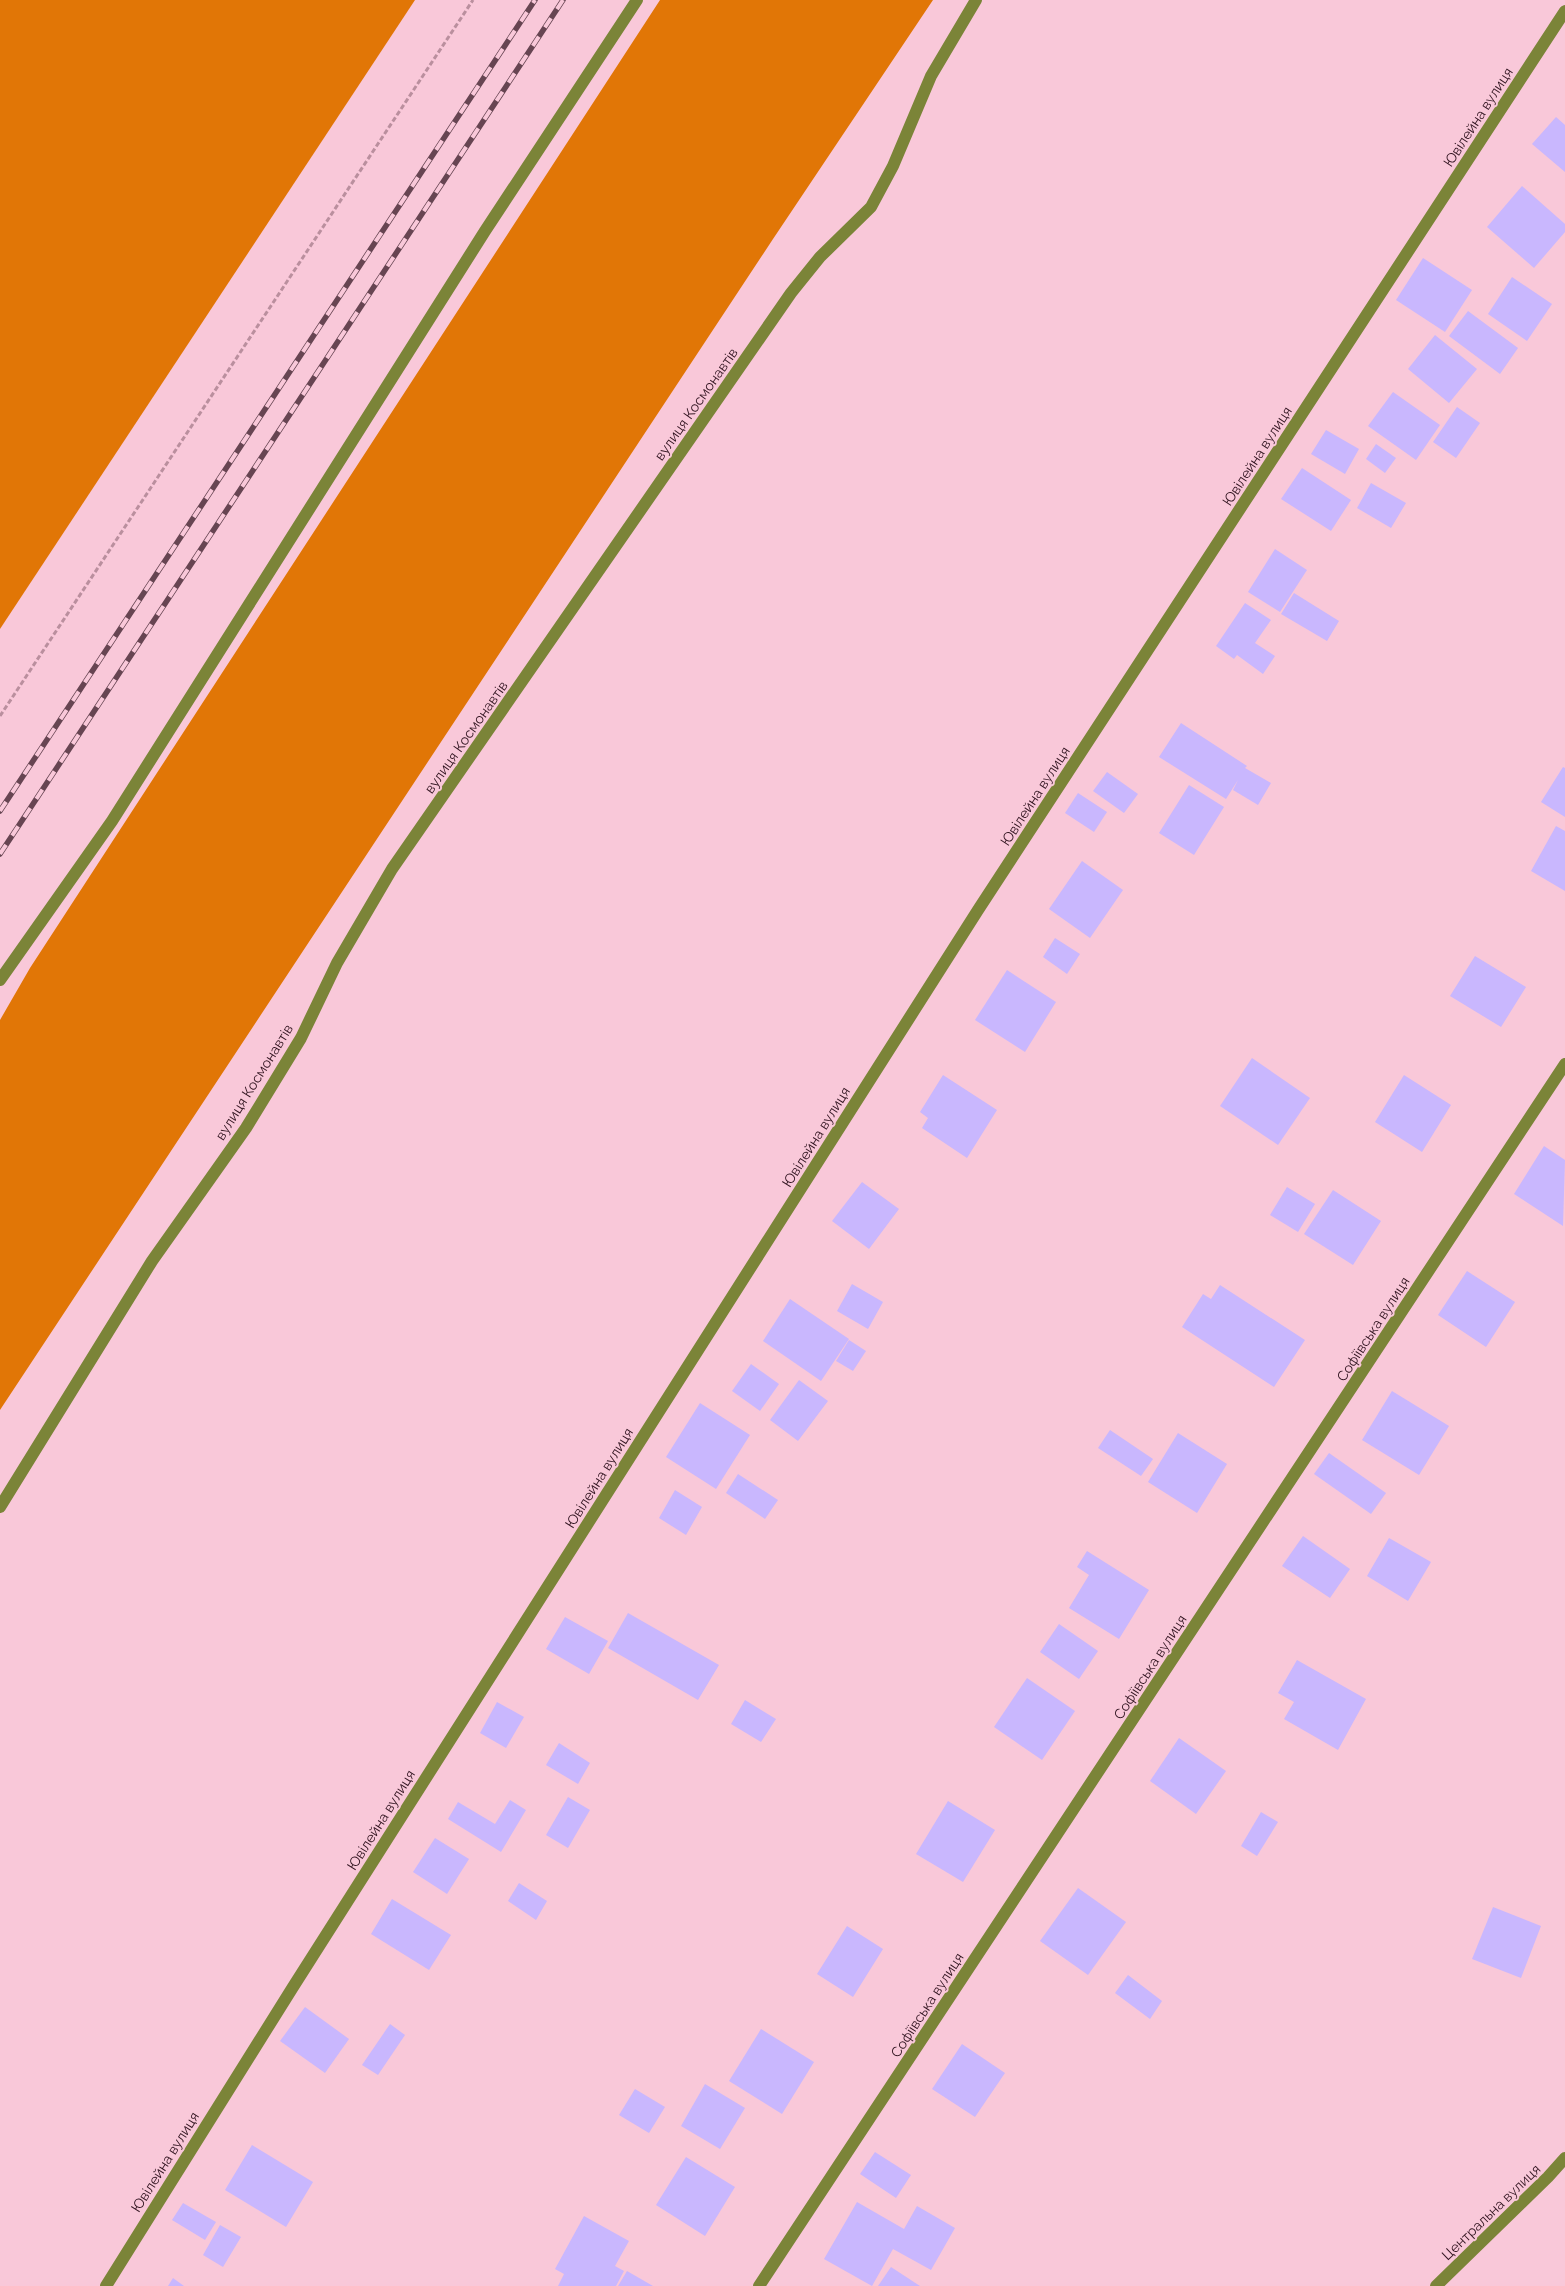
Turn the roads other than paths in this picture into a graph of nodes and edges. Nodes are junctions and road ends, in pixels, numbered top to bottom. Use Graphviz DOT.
graph roads {
  1 [pos="637,0"];
  2 [pos="976,0"];
  3 [pos="1565,11"];
  4 [pos="0,980"];
  5 [pos="1565,1064"];
  6 [pos="0,1507"];
  7 [pos="1565,2158"];
  8 [pos="106,2286"];
  9 [pos="759,2286"];
  10 [pos="1436,2286"];
  1 -- 4 [label="street"];
  2 -- 6 [label="street, вулиця Космонавтів"];
  3 -- 8 [label="street, Ювілейна вулиця"];
  5 -- 9 [label="street, Софіївська вулиця"];
  7 -- 10 [label="street, Центральна вулиця"];
}
